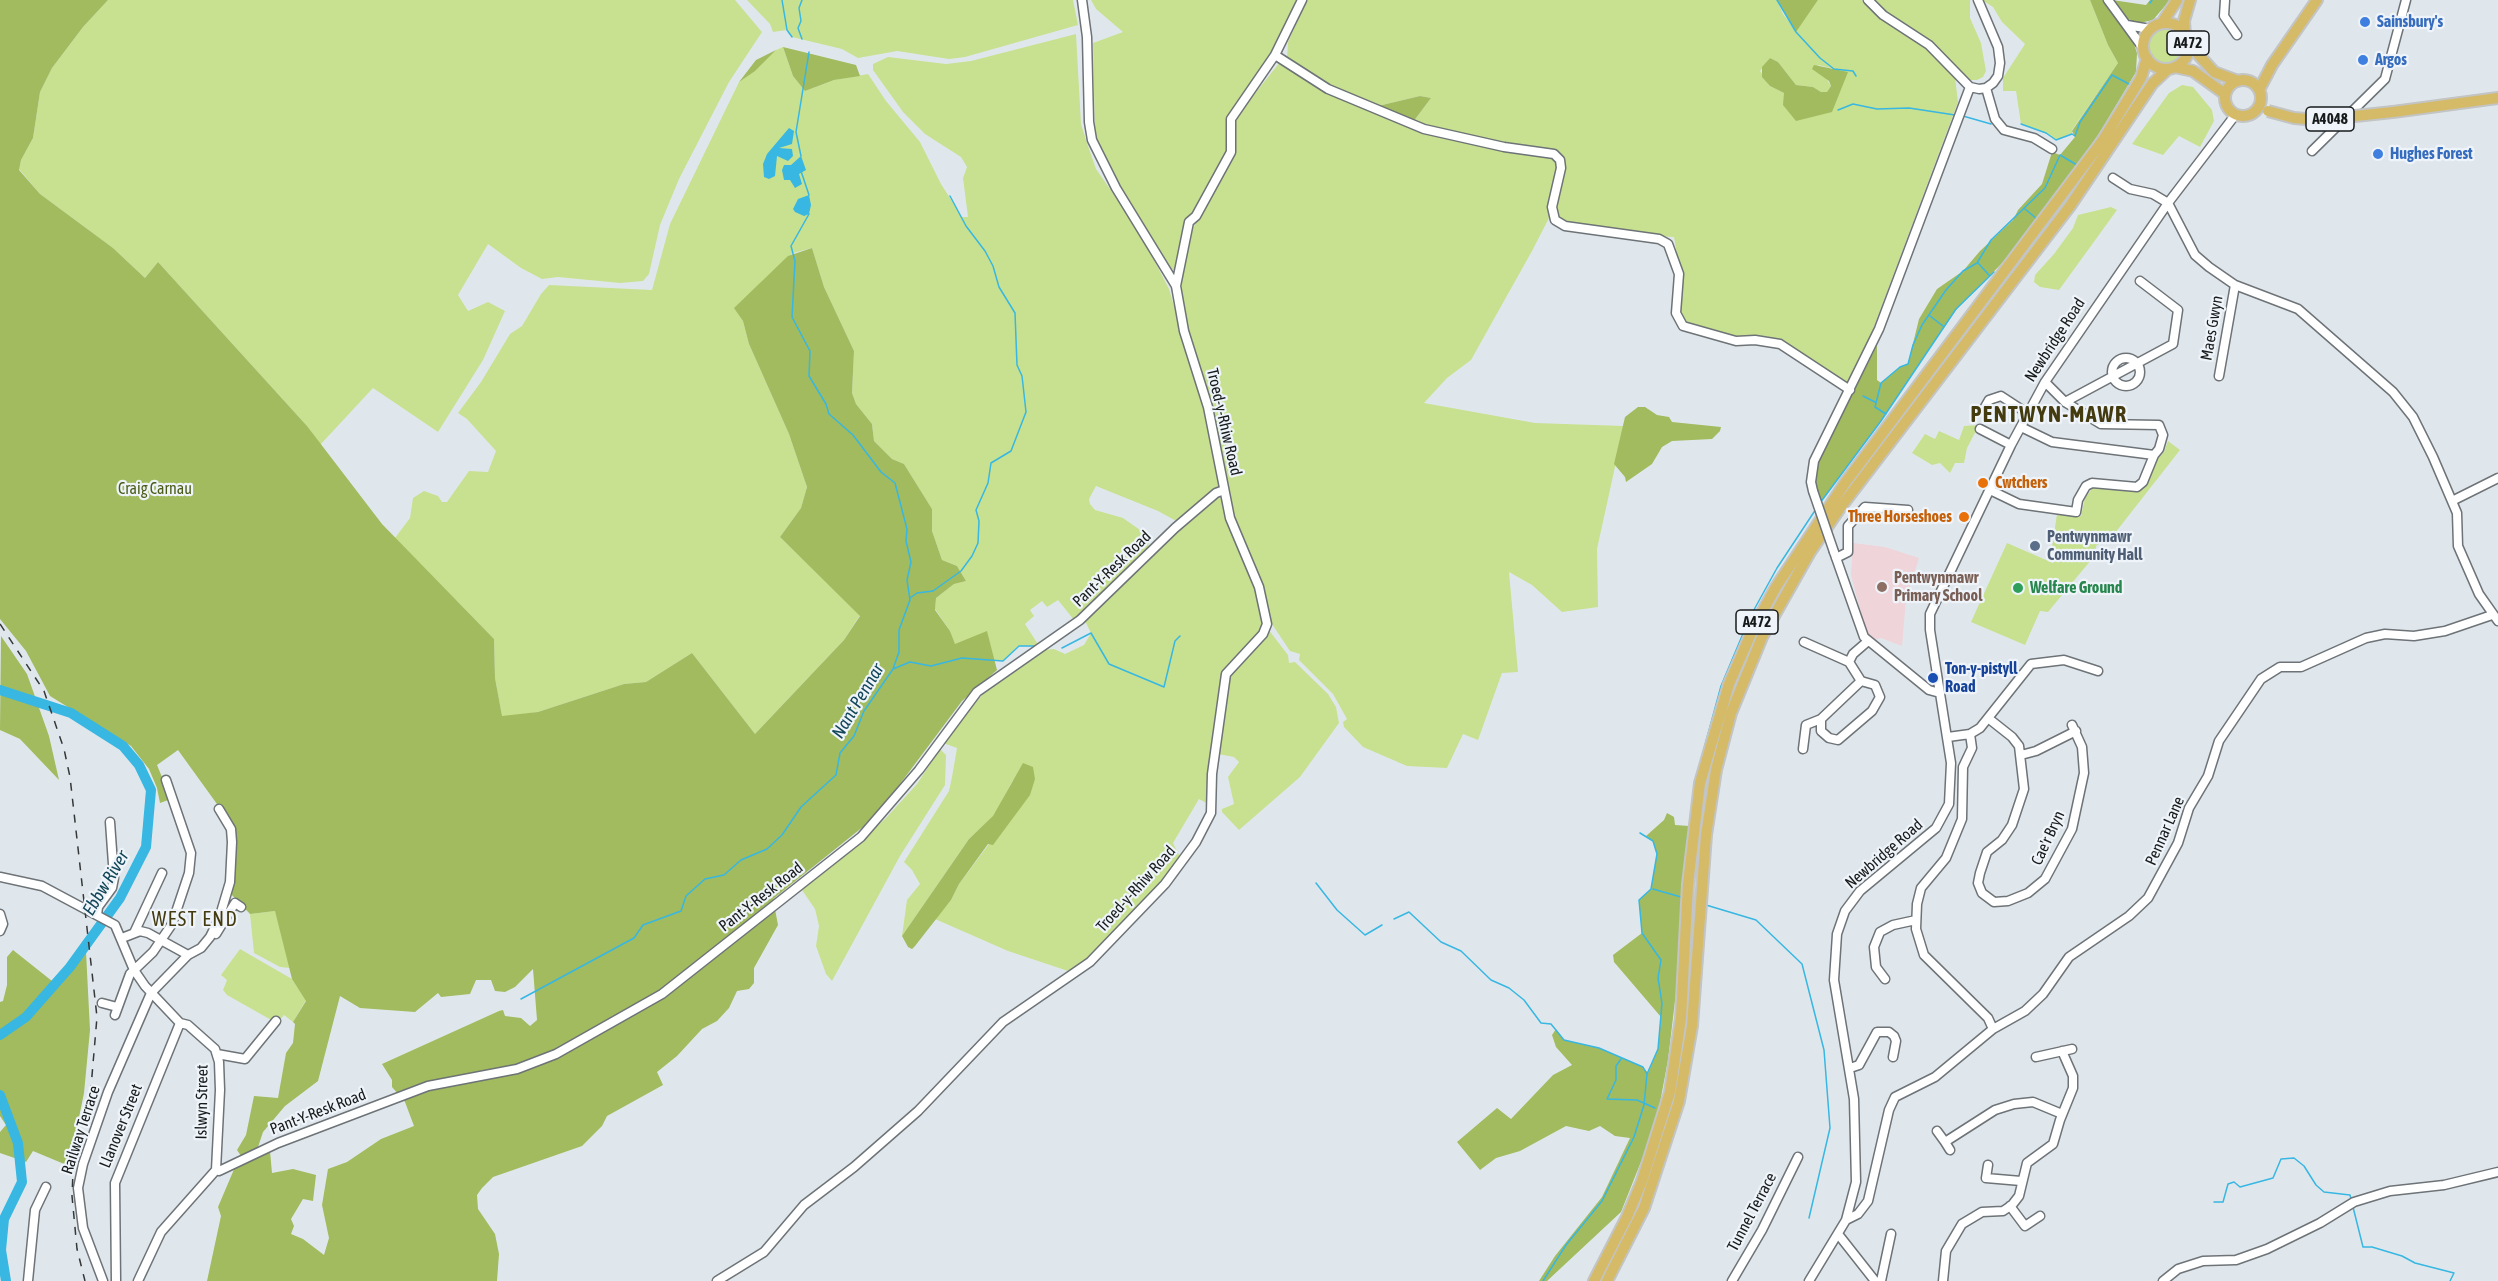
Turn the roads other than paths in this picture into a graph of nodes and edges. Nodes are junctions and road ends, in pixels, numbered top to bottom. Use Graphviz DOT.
graph roads {
  1 [pos="1082,0"];
  2 [pos="1302,0"];
  3 [pos="1868,0"];
  4 [pos="1978,0"];
  5 [pos="2108,0"];
  6 [pos="2177,0"];
  7 [pos="2190,0"];
  8 [pos="2225,0"];
  9 [pos="2317,0"];
  10 [pos="2406,0"];
  11 [pos="2162,23"];
  12 [pos="2127,25"];
  13 [pos="2150,29"];
  14 [pos="2237,35"];
  15 [pos="2187,38"];
  16 [pos="2145,53"];
  17 [pos="1275,55"];
  18 [pos="2272,65"];
  19 [pos="2172,68"];
  20 [pos="2241,80"];
  21 [pos="1970,87"];
  22 [pos="1986,88"];
  23 [pos="2259,90"];
  24 [pos="2225,94"];
  25 [pos="2498,98"];
  26 [pos="2262,110"];
  27 [pos="2236,114"];
  28 [pos="2052,148"];
  29 [pos="2312,151"];
  30 [pos="2113,178"];
  31 [pos="2168,203"];
  32 [pos="2140,281"];
  33 [pos="2235,285"];
  34 [pos="1176,286"];
  35 [pos="2140,364"];
  36 [pos="2219,376"];
  37 [pos="2112,379"];
  38 [pos="2045,382"];
  39 [pos="1850,390"];
  40 [pos="2065,402"];
  41 [pos="1985,407"];
  42 [pos="2027,413"];
  43 [pos="2021,427"];
  44 [pos="1980,429"];
  45 [pos="2011,445"];
  46 [pos="2154,455"];
  47 [pos="2498,478"];
  48 [pos="1224,490"];
  49 [pos="1990,490"];
  50 [pos="2452,501"];
  51 [pos="1908,510"];
  52 [pos="1835,555"];
  53 [pos="2495,618"];
  54 [pos="1868,641"];
  55 [pos="1804,642"];
  56 [pos="1849,662"];
  57 [pos="2098,671"];
  58 [pos="1861,681"];
  59 [pos="1940,693"];
  60 [pos="1988,718"];
  61 [pos="1821,719"];
  62 [pos="1970,734"];
  63 [pos="1948,737"];
  64 [pos="1803,749"];
  65 [pos="2021,755"];
  66 [pos="166,780"];
  67 [pos="219,809"];
  68 [pos="110,822"];
  69 [pos="162,873"];
  70 [pos="0,877"];
  71 [pos="241,907"];
  72 [pos="0,914"];
  73 [pos="98,916"];
  74 [pos="1916,920"];
  75 [pos="0,931"];
  76 [pos="134,933"];
  77 [pos="210,937"];
  78 [pos="122,938"];
  79 [pos="162,941"];
  80 [pos="188,955"];
  81 [pos="134,970"];
  82 [pos="1885,979"];
  83 [pos="151,993"];
  84 [pos="102,1003"];
  85 [pos="276,1021"];
  86 [pos="180,1023"];
  87 [pos="1993,1029"];
  88 [pos="2072,1049"];
  89 [pos="2062,1051"];
  90 [pos="217,1054"];
  91 [pos="1893,1057"];
  92 [pos="2036,1057"];
  93 [pos="1850,1068"];
  94 [pos="2062,1114"];
  95 [pos="1937,1131"];
  96 [pos="1798,1157"];
  97 [pos="1988,1165"];
  98 [pos="216,1170"];
  99 [pos="2498,1172"];
  100 [pos="2022,1181"];
  101 [pos="46,1187"];
  102 [pos="2010,1206"];
  103 [pos="2040,1216"];
  104 [pos="1846,1220"];
  105 [pos="1839,1234"];
  106 [pos="1891,1234"];
  107 [pos="28,1281"];
  108 [pos="103,1281"];
  109 [pos="116,1281"];
  110 [pos="138,1281"];
  111 [pos="717,1281"];
  112 [pos="1594,1281"];
  113 [pos="1607,1281"];
  114 [pos="1732,1281"];
  115 [pos="1809,1281"];
  116 [pos="1875,1281"];
  117 [pos="1881,1281"];
  118 [pos="1943,1281"];
  119 [pos="2163,1281"];
  1 -- 34 [label="street, Troed-y-Rhiw Road"];
  2 -- 17 [label="street"];
  3 -- 21 [label="street"];
  4 -- 22 [label="street"];
  5 -- 12 [label="street"];
  6 -- 11 [label="main road, A472"];
  7 -- 15 [label="main road, A472"];
  8 -- 14 [label="street"];
  9 -- 18 [label="main road"];
  10 -- 29 [label="street"];
  11 -- 13 [label="main road, A472"];
  11 -- 15 [label="main road, A472"];
  12 -- 13 [label="street"];
  12 -- 16 [label="street"];
  13 -- 16 [label="main road, A472"];
  15 -- 19 [label="main road, A472"];
  15 -- 20 [label="main road"];
  16 -- 19 [label="main road, A472"];
  16 -- 112 [label="main road, A472"];
  17 -- 34 [label="street"];
  17 -- 39 [label="street"];
  18 -- 20 [label="main road"];
  18 -- 23 [label="main road"];
  19 -- 24 [label="main road"];
  19 -- 113 [label="main road, A472"];
  20 -- 23 [label="main road"];
  20 -- 24 [label="main road"];
  21 -- 22 [label="street"];
  21 -- 39 [label="street"];
  22 -- 28 [label="street"];
  23 -- 26 [label="main road"];
  24 -- 27 [label="main road"];
  25 -- 26 [label="main road, A4048, bridge"];
  26 -- 27 [label="main road"];
  27 -- 31 [label="street, Newbridge Road"];
  30 -- 31 [label="street"];
  31 -- 33 [label="street"];
  31 -- 38 [label="street, Newbridge Road"];
  32 -- 35 [label="street"];
  33 -- 36 [label="street, Maes Gwyn"];
  33 -- 50 [label="street"];
  34 -- 48 [label="street, Troed-y-Rhiw Road"];
  35 -- 37 [label="street"];
  35 -- 37 [label="street"];
  37 -- 40 [label="street"];
  38 -- 40 [label="street"];
  38 -- 42 [label="street, Newbridge Road"];
  39 -- 52 [label="street, bridge"];
  40 -- 46 [label="street"];
  41 -- 42 [label="street"];
  42 -- 43 [label="street, Newbridge Road"];
  43 -- 45 [label="street, Newbridge Road"];
  43 -- 46 [label="street"];
  44 -- 45 [label="street"];
  45 -- 49 [label="street, Newbridge Road"];
  46 -- 49 [label="street"];
  47 -- 50 [label="street"];
  48 -- 98 [label="street, Pant-Y-Resk Road"];
  48 -- 111 [label="street, Troed-y-Rhiw Road"];
  49 -- 59 [label="street, Newbridge Road"];
  50 -- 53 [label="street"];
  51 -- 52 [label="street"];
  52 -- 54 [label="street"];
  53 -- 87 [label="street, Pennar Lane"];
  54 -- 56 [label="street"];
  54 -- 59 [label="street"];
  55 -- 56 [label="street"];
  56 -- 58 [label="street"];
  57 -- 60 [label="street"];
  58 -- 61 [label="street"];
  58 -- 61 [label="street"];
  59 -- 63 [label="street, Newbridge Road"];
  60 -- 62 [label="street"];
  60 -- 65 [label="street, Cae'r Bryn"];
  61 -- 64 [label="street"];
  62 -- 63 [label="street"];
  62 -- 74 [label="street"];
  63 -- 93 [label="street, Newbridge Road"];
  65 -- 65 [label="street, Cae'r Bryn"];
  66 -- 79 [label="street"];
  67 -- 77 [label="street"];
  68 -- 73 [label="street"];
  69 -- 76 [label="street"];
  70 -- 73 [label="street"];
  71 -- 77 [label="street"];
  72 -- 75 [label="street"];
  73 -- 78 [label="street, Islwyn Street"];
  74 -- 82 [label="street"];
  74 -- 87 [label="street"];
  76 -- 78 [label="street"];
  76 -- 79 [label="street"];
  77 -- 80 [label="street"];
  78 -- 81 [label="street, Islwyn Street"];
  79 -- 80 [label="street"];
  79 -- 81 [label="street"];
  80 -- 83 [label="street"];
  81 -- 83 [label="street, Islwyn Street"];
  81 -- 84 [label="street"];
  83 -- 86 [label="street, Islwyn Street"];
  83 -- 108 [label="street, Railway Terrace"];
  85 -- 90 [label="street"];
  86 -- 90 [label="street, Islwyn Street"];
  86 -- 109 [label="street, Llanover Street"];
  87 -- 104 [label="street, Pennar Lane"];
  88 -- 89 [label="street"];
  89 -- 92 [label="street"];
  89 -- 94 [label="street"];
  90 -- 98 [label="street, Islwyn Street"];
  91 -- 93 [label="street"];
  93 -- 104 [label="street, Newbridge Road"];
  94 -- 95 [label="street"];
  94 -- 100 [label="street"];
  96 -- 114 [label="street, Tunnel Terrace"];
  97 -- 100 [label="street"];
  98 -- 110 [label="street"];
  99 -- 119 [label="street"];
  100 -- 102 [label="street"];
  101 -- 107 [label="street"];
  102 -- 103 [label="street"];
  102 -- 118 [label="street"];
  104 -- 105 [label="street, Newbridge Road"];
  105 -- 115 [label="street, Newbridge Road"];
  105 -- 116 [label="street"];
  106 -- 117 [label="street"];
}
